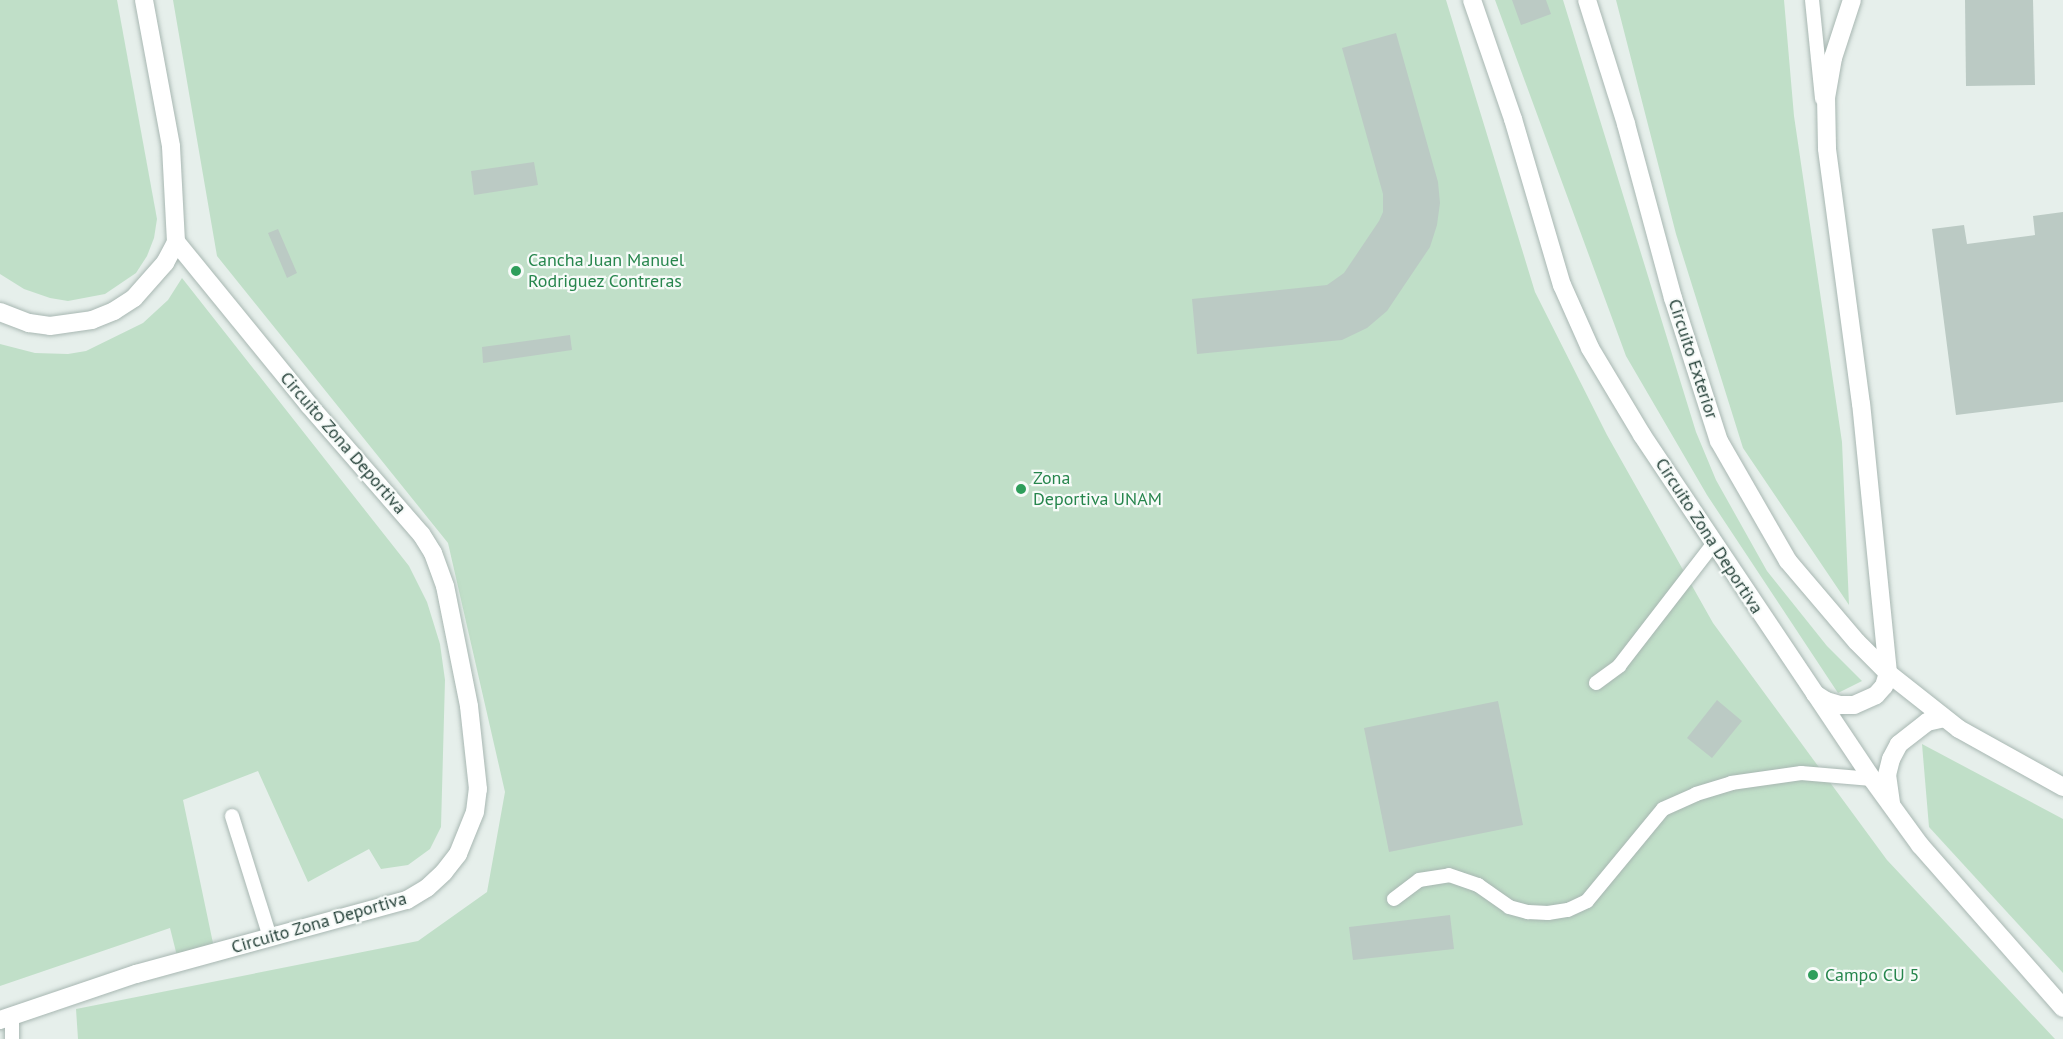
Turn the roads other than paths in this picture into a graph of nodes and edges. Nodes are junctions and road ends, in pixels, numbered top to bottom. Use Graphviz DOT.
graph roads {
  1 [pos="144,0"];
  2 [pos="1472,0"];
  3 [pos="1587,0"];
  4 [pos="1812,0"];
  5 [pos="1852,0"];
  6 [pos="1827,148"];
  7 [pos="176,242"];
  8 [pos="0,312"];
  9 [pos="1714,543"];
  10 [pos="1888,673"];
  11 [pos="1596,683"];
  12 [pos="1814,693"];
  13 [pos="1944,718"];
  14 [pos="1872,779"];
  15 [pos="2063,787"];
  16 [pos="1893,807"];
  17 [pos="232,816"];
  18 [pos="1394,899"];
  19 [pos="270,937"];
  20 [pos="2063,1008"];
  21 [pos="6,1018"];
  22 [pos="12,1039"];
  1 -- 7 [label="street"];
  2 -- 9 [label="street, Circuito Zona Deportiva"];
  3 -- 10 [label="street, Circuito Exterior"];
  4 -- 6 [label="lane"];
  5 -- 6 [label="street"];
  6 -- 10 [label="street"];
  7 -- 8 [label="street"];
  7 -- 19 [label="street, Circuito Zona Deportiva"];
  9 -- 11 [label="lane"];
  9 -- 12 [label="street, Circuito Zona Deportiva"];
  10 -- 12 [label="street"];
  10 -- 13 [label="street"];
  12 -- 14 [label="street, Circuito Zona Deportiva"];
  13 -- 15 [label="street"];
  13 -- 16 [label="street"];
  14 -- 16 [label="street, Circuito Zona Deportiva"];
  14 -- 18 [label="lane"];
  16 -- 20 [label="street, Circuito Zona Deportiva"];
  17 -- 19 [label="lane"];
  19 -- 21 [label="street, Circuito Zona Deportiva"];
  21 -- 22 [label="lane"];
}
